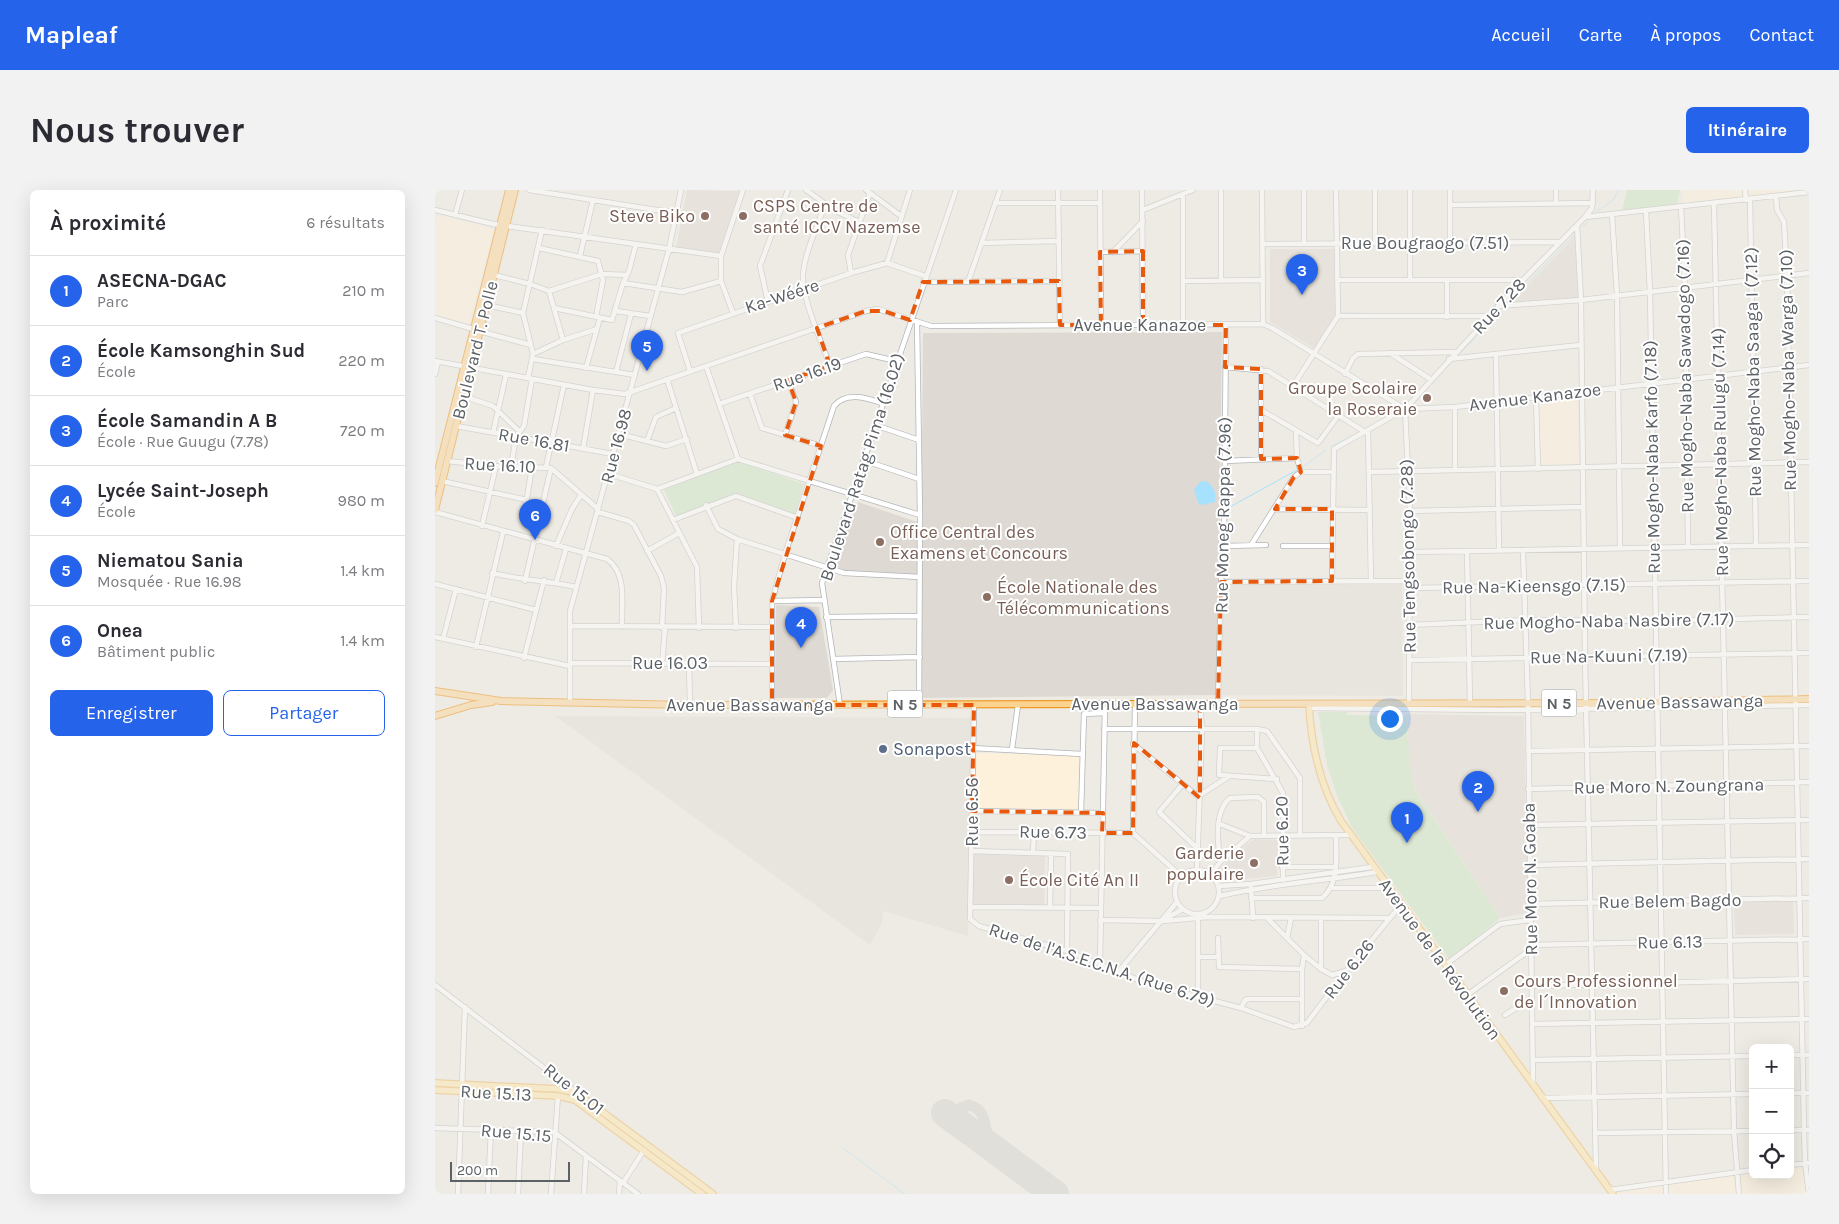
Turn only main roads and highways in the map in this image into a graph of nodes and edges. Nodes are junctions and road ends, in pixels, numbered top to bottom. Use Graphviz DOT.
graph roads {
  1 [pos="509,190"];
  2 [pos="515,190"];
  3 [pos="503,226"];
  4 [pos="476,330"];
  5 [pos="467,368"];
  6 [pos="437,479"];
  7 [pos="435,511"];
  8 [pos="435,691"];
  9 [pos="1809,699"];
  10 [pos="501,701"];
  11 [pos="1309,706"];
  12 [pos="435,716"];
  13 [pos="435,1083"];
  14 [pos="462,1088"];
  15 [pos="435,1090"];
  16 [pos="577,1093"];
  17 [pos="568,1098"];
  18 [pos="646,1148"];
  19 [pos="1611,1192"];
  20 [pos="703,1194"];
  21 [pos="713,1194"];
  1 -- 3 [label="highway, Boulevard T. Polle"];
  2 -- 3 [label="highway, Boulevard T. Polle"];
  3 -- 4 [label="highway, Boulevard T. Polle"];
  3 -- 4 [label="highway, Boulevard T. Polle"];
  4 -- 5 [label="highway, Boulevard T. Polle"];
  5 -- 6 [label="highway, Boulevard T. Polle"];
  5 -- 6 [label="highway, Boulevard T. Polle"];
  6 -- 7 [label="highway, Boulevard T. Polle"];
  8 -- 10 [label="highway, Avenue Bassawanga / N 5"];
  9 -- 11 [label="highway, Avenue Bassawanga / N 5"];
  10 -- 11 [label="highway, Avenue Bassawanga / N 5"];
  10 -- 12 [label="highway, Avenue Bassawanga / N 5"];
  11 -- 19 [label="main road, Avenue de la Révolution"];
  13 -- 14 [label="main road, Rue 15.13"];
  14 -- 15 [label="main road, Rue 15.13"];
  14 -- 16 [label="main road, Rue 15.13"];
  14 -- 17 [label="main road, Rue 15.13"];
  16 -- 18 [label="main road, Rue 15.01"];
  17 -- 18 [label="main road, Rue 15.01"];
  18 -- 20 [label="main road, Rue 15.01"];
  18 -- 21 [label="main road, Rue 15.01"];
}
